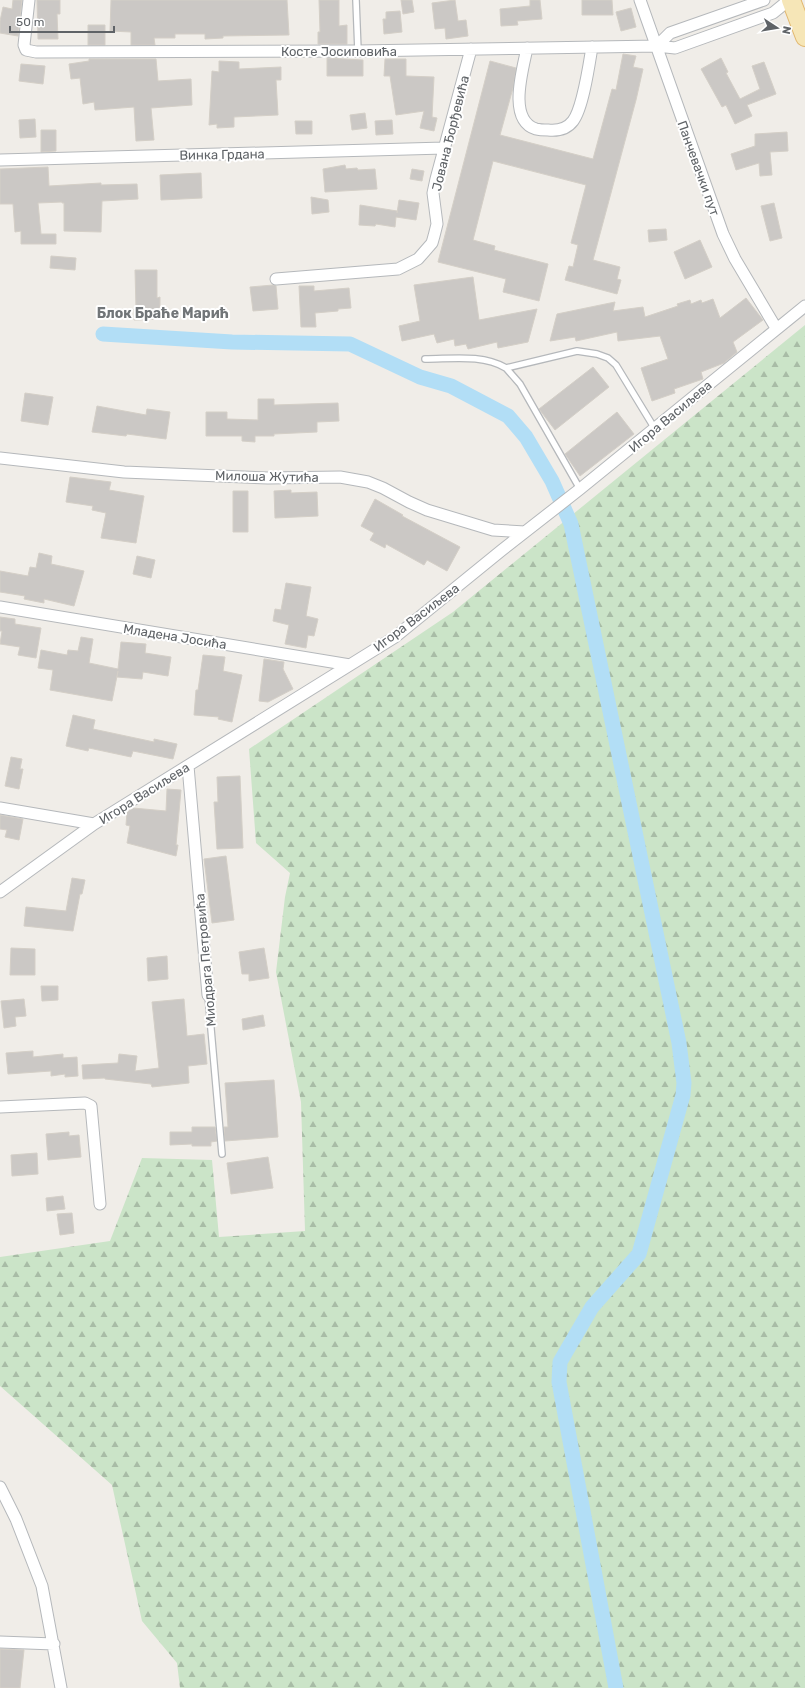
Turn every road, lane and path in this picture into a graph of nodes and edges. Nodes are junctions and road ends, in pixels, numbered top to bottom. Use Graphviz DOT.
graph roads {
  1 [pos="29,0"];
  2 [pos="356,0"];
  3 [pos="640,0"];
  4 [pos="764,0"];
  5 [pos="790,0"];
  6 [pos="805,37"];
  7 [pos="657,46"];
  8 [pos="592,47"];
  9 [pos="526,48"];
  10 [pos="471,49"];
  11 [pos="358,51"];
  12 [pos="444,148"];
  13 [pos="0,160"];
  14 [pos="276,279"];
  15 [pos="805,306"];
  16 [pos="776,328"];
  17 [pos="425,359"];
  18 [pos="506,368"];
  19 [pos="655,429"];
  20 [pos="0,458"];
  21 [pos="577,492"];
  22 [pos="525,532"];
  23 [pos="0,608"];
  24 [pos="350,665"];
  25 [pos="188,766"];
  26 [pos="0,808"];
  27 [pos="94,824"];
  28 [pos="0,892"];
  29 [pos="208,995"];
  30 [pos="0,1107"];
  31 [pos="222,1154"];
  32 [pos="100,1204"];
  33 [pos="0,1487"];
  34 [pos="0,1642"];
  35 [pos="54,1644"];
  36 [pos="61,1688"];
  1 -- 11 [label="street, Косте Јосиповића"];
  2 -- 11 [label="lane"];
  3 -- 7 [label="street, Панчевачки пут"];
  4 -- 7 [label="street"];
  5 -- 6 [label="main road"];
  5 -- 7 [label="street, Косте Јосиповића"];
  7 -- 8 [label="street, Косте Јосиповића"];
  7 -- 16 [label="street, Панчевачки пут"];
  8 -- 9 [label="street, Косте Јосиповића"];
  8 -- 9 [label="street"];
  9 -- 10 [label="street, Косте Јосиповића"];
  10 -- 11 [label="street, Косте Јосиповића"];
  10 -- 12 [label="street, Јована Ђорђевића"];
  12 -- 13 [label="street, Винка Грдана"];
  12 -- 14 [label="street, Јована Ђорђевића"];
  15 -- 16 [label="street, Игора Васиљева"];
  16 -- 19 [label="street, Игора Васиљева"];
  17 -- 18 [label="lane"];
  18 -- 19 [label="lane"];
  18 -- 21 [label="lane"];
  19 -- 21 [label="street, Игора Васиљева"];
  20 -- 22 [label="street, Милоша Жутића"];
  21 -- 22 [label="street, Игора Васиљева"];
  22 -- 24 [label="street, Игора Васиљева"];
  23 -- 24 [label="street, Младена Јосића"];
  24 -- 25 [label="street, Игора Васиљева"];
  25 -- 27 [label="street, Игора Васиљева"];
  25 -- 29 [label="street, Миодрага Петровића"];
  26 -- 27 [label="street"];
  27 -- 28 [label="street, Игора Васиљева"];
  29 -- 31 [label="lane, Миодрага Петровића"];
  30 -- 32 [label="street"];
  33 -- 35 [label="street"];
  34 -- 35 [label="street"];
  35 -- 36 [label="street"];
}
